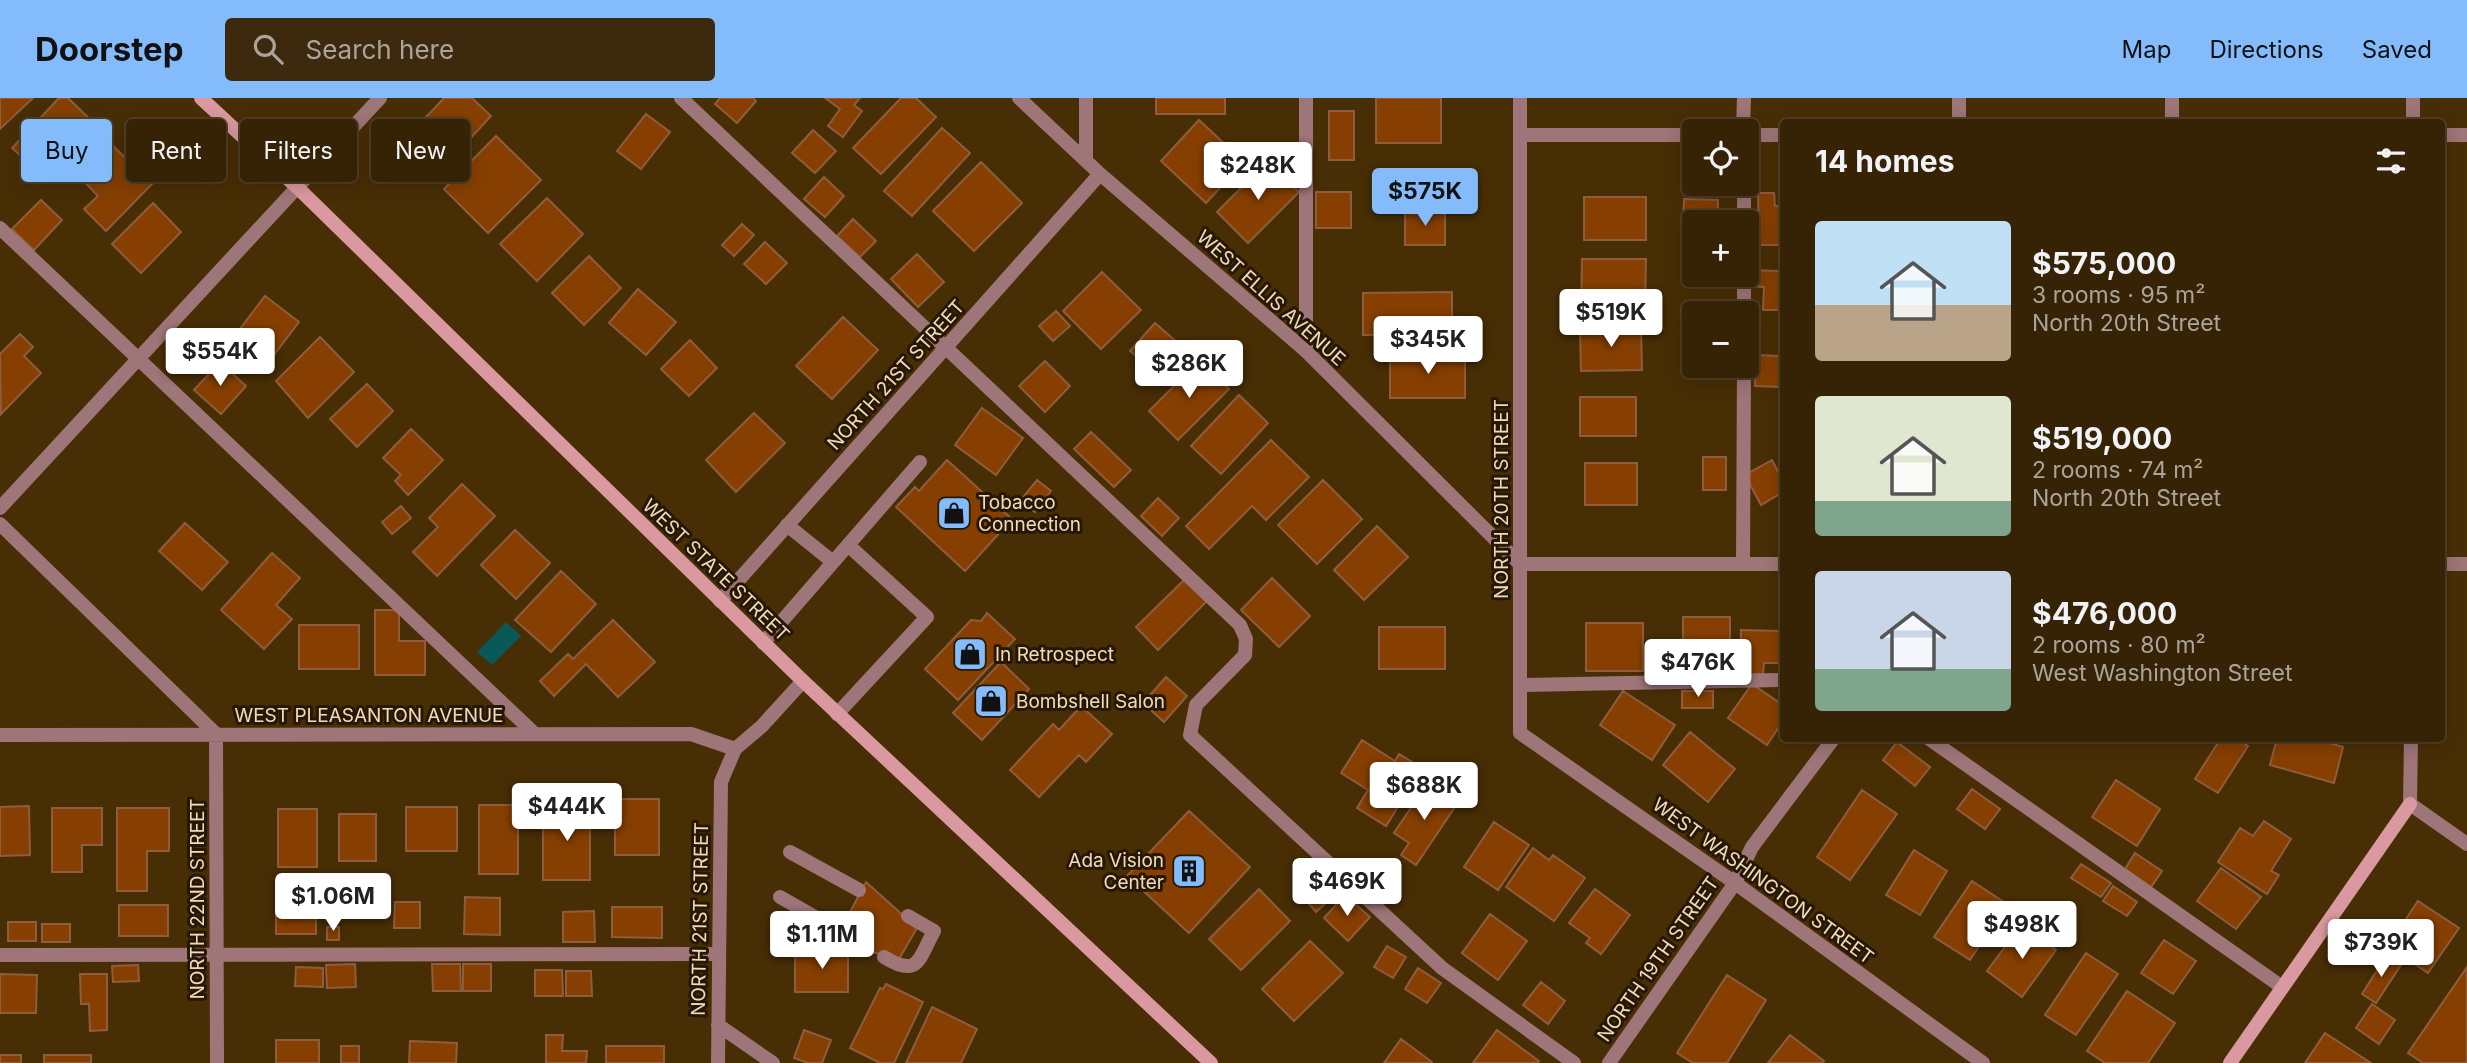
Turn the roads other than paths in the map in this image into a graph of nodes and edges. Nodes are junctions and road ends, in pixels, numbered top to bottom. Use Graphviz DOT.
graph roads {
  1 [pos="201,98"];
  2 [pos="380,98"];
  3 [pos="681,98"];
  4 [pos="1019,98"];
  5 [pos="1086,98"];
  6 [pos="1306,98"];
  7 [pos="1520,98"];
  8 [pos="1744,98"];
  9 [pos="1959,98"];
  10 [pos="2172,98"];
  11 [pos="2413,98"];
  12 [pos="1745,119"];
  13 [pos="1959,119"];
  14 [pos="2172,119"];
  15 [pos="2413,119"];
  16 [pos="1759,134"];
  17 [pos="1520,135"];
  18 [pos="1682,135"];
  19 [pos="1780,135"];
  20 [pos="2445,135"];
  21 [pos="2467,135"];
  22 [pos="1086,161"];
  23 [pos="1100,174"];
  24 [pos="298,188"];
  25 [pos="0,228"];
  26 [pos="946,348"];
  27 [pos="1306,351"];
  28 [pos="138,360"];
  29 [pos="1744,378"];
  30 [pos="920,463"];
  31 [pos="0,508"];
  32 [pos="0,524"];
  33 [pos="787,525"];
  34 [pos="849,545"];
  35 [pos="833,562"];
  36 [pos="1520,564"];
  37 [pos="1744,564"];
  38 [pos="1780,564"];
  39 [pos="2445,564"];
  40 [pos="2467,564"];
  41 [pos="720,601"];
  42 [pos="763,643"];
  43 [pos="1780,680"];
  44 [pos="803,681"];
  45 [pos="1520,685"];
  46 [pos="837,714"];
  47 [pos="1520,733"];
  48 [pos="216,734"];
  49 [pos="535,734"];
  50 [pos="0,735"];
  51 [pos="1831,742"];
  52 [pos="1934,742"];
  53 [pos="2411,742"];
  54 [pos="736,749"];
  55 [pos="2410,804"];
  56 [pos="2467,844"];
  57 [pos="790,852"];
  58 [pos="1735,883"];
  59 [pos="859,890"];
  60 [pos="780,897"];
  61 [pos="908,916"];
  62 [pos="838,930"];
  63 [pos="719,954"];
  64 [pos="0,955"];
  65 [pos="216,956"];
  66 [pos="884,957"];
  67 [pos="2282,987"];
  68 [pos="718,1025"];
  69 [pos="217,1063"];
  70 [pos="718,1063"];
  71 [pos="773,1063"];
  72 [pos="1211,1063"];
  73 [pos="1574,1063"];
  74 [pos="1609,1063"];
  75 [pos="1983,1063"];
  76 [pos="2230,1063"];
  1 -- 24 [label="main road, WEST STATE STREET"];
  2 -- 24 [label="street"];
  3 -- 26 [label="street"];
  4 -- 22 [label="street, WEST ELLIS AVENUE"];
  5 -- 22 [label="street"];
  6 -- 27 [label="street"];
  7 -- 17 [label="street, NORTH 20TH STREET"];
  8 -- 12 [label="street"];
  9 -- 13 [label="street"];
  10 -- 14 [label="street"];
  11 -- 15 [label="street"];
  16 -- 19 [label="street"];
  17 -- 18 [label="street"];
  17 -- 36 [label="street, NORTH 20TH STREET"];
  20 -- 21 [label="street"];
  22 -- 23 [label="street, WEST ELLIS AVENUE"];
  23 -- 26 [label="street, NORTH 21ST STREET"];
  23 -- 27 [label="street, WEST ELLIS AVENUE"];
  24 -- 28 [label="street"];
  24 -- 41 [label="main road, WEST STATE STREET"];
  25 -- 28 [label="street"];
  26 -- 33 [label="street, NORTH 21ST STREET"];
  26 -- 73 [label="street"];
  27 -- 36 [label="street, WEST ELLIS AVENUE"];
  28 -- 31 [label="street"];
  28 -- 49 [label="street"];
  29 -- 37 [label="street"];
  30 -- 34 [label="street"];
  32 -- 48 [label="street"];
  33 -- 35 [label="street"];
  33 -- 41 [label="street, NORTH 21ST STREET"];
  34 -- 35 [label="street"];
  34 -- 46 [label="street"];
  35 -- 42 [label="street"];
  36 -- 37 [label="street"];
  36 -- 45 [label="street, NORTH 20TH STREET"];
  37 -- 38 [label="street"];
  39 -- 40 [label="street"];
  41 -- 42 [label="main road, WEST STATE STREET"];
  42 -- 44 [label="main road, WEST STATE STREET"];
  43 -- 45 [label="street"];
  44 -- 46 [label="main road, WEST STATE STREET"];
  44 -- 54 [label="street, NORTH 21ST STREET"];
  45 -- 47 [label="street, NORTH 20TH STREET"];
  46 -- 72 [label="main road, WEST STATE STREET"];
  47 -- 58 [label="street, WEST WASHINGTON STREET"];
  48 -- 49 [label="street, WEST PLEASANTON AVENUE"];
  48 -- 50 [label="street, WEST PLEASANTON AVENUE"];
  48 -- 65 [label="street, NORTH 22ND STREET"];
  49 -- 54 [label="street, WEST PLEASANTON AVENUE"];
  51 -- 58 [label="street, NORTH 19TH STREET"];
  52 -- 67 [label="street"];
  53 -- 55 [label="street"];
  54 -- 63 [label="street, NORTH 21ST STREET"];
  55 -- 56 [label="street"];
  55 -- 67 [label="main road"];
  57 -- 59 [label="street"];
  58 -- 74 [label="street, NORTH 19TH STREET"];
  58 -- 75 [label="street, WEST WASHINGTON STREET"];
  60 -- 62 [label="street"];
  61 -- 66 [label="street"];
  63 -- 65 [label="street"];
  63 -- 68 [label="street, NORTH 21ST STREET"];
  64 -- 65 [label="street"];
  65 -- 69 [label="street, NORTH 22ND STREET"];
  67 -- 76 [label="main road"];
  68 -- 70 [label="street, NORTH 21ST STREET"];
  68 -- 71 [label="street"];
}
